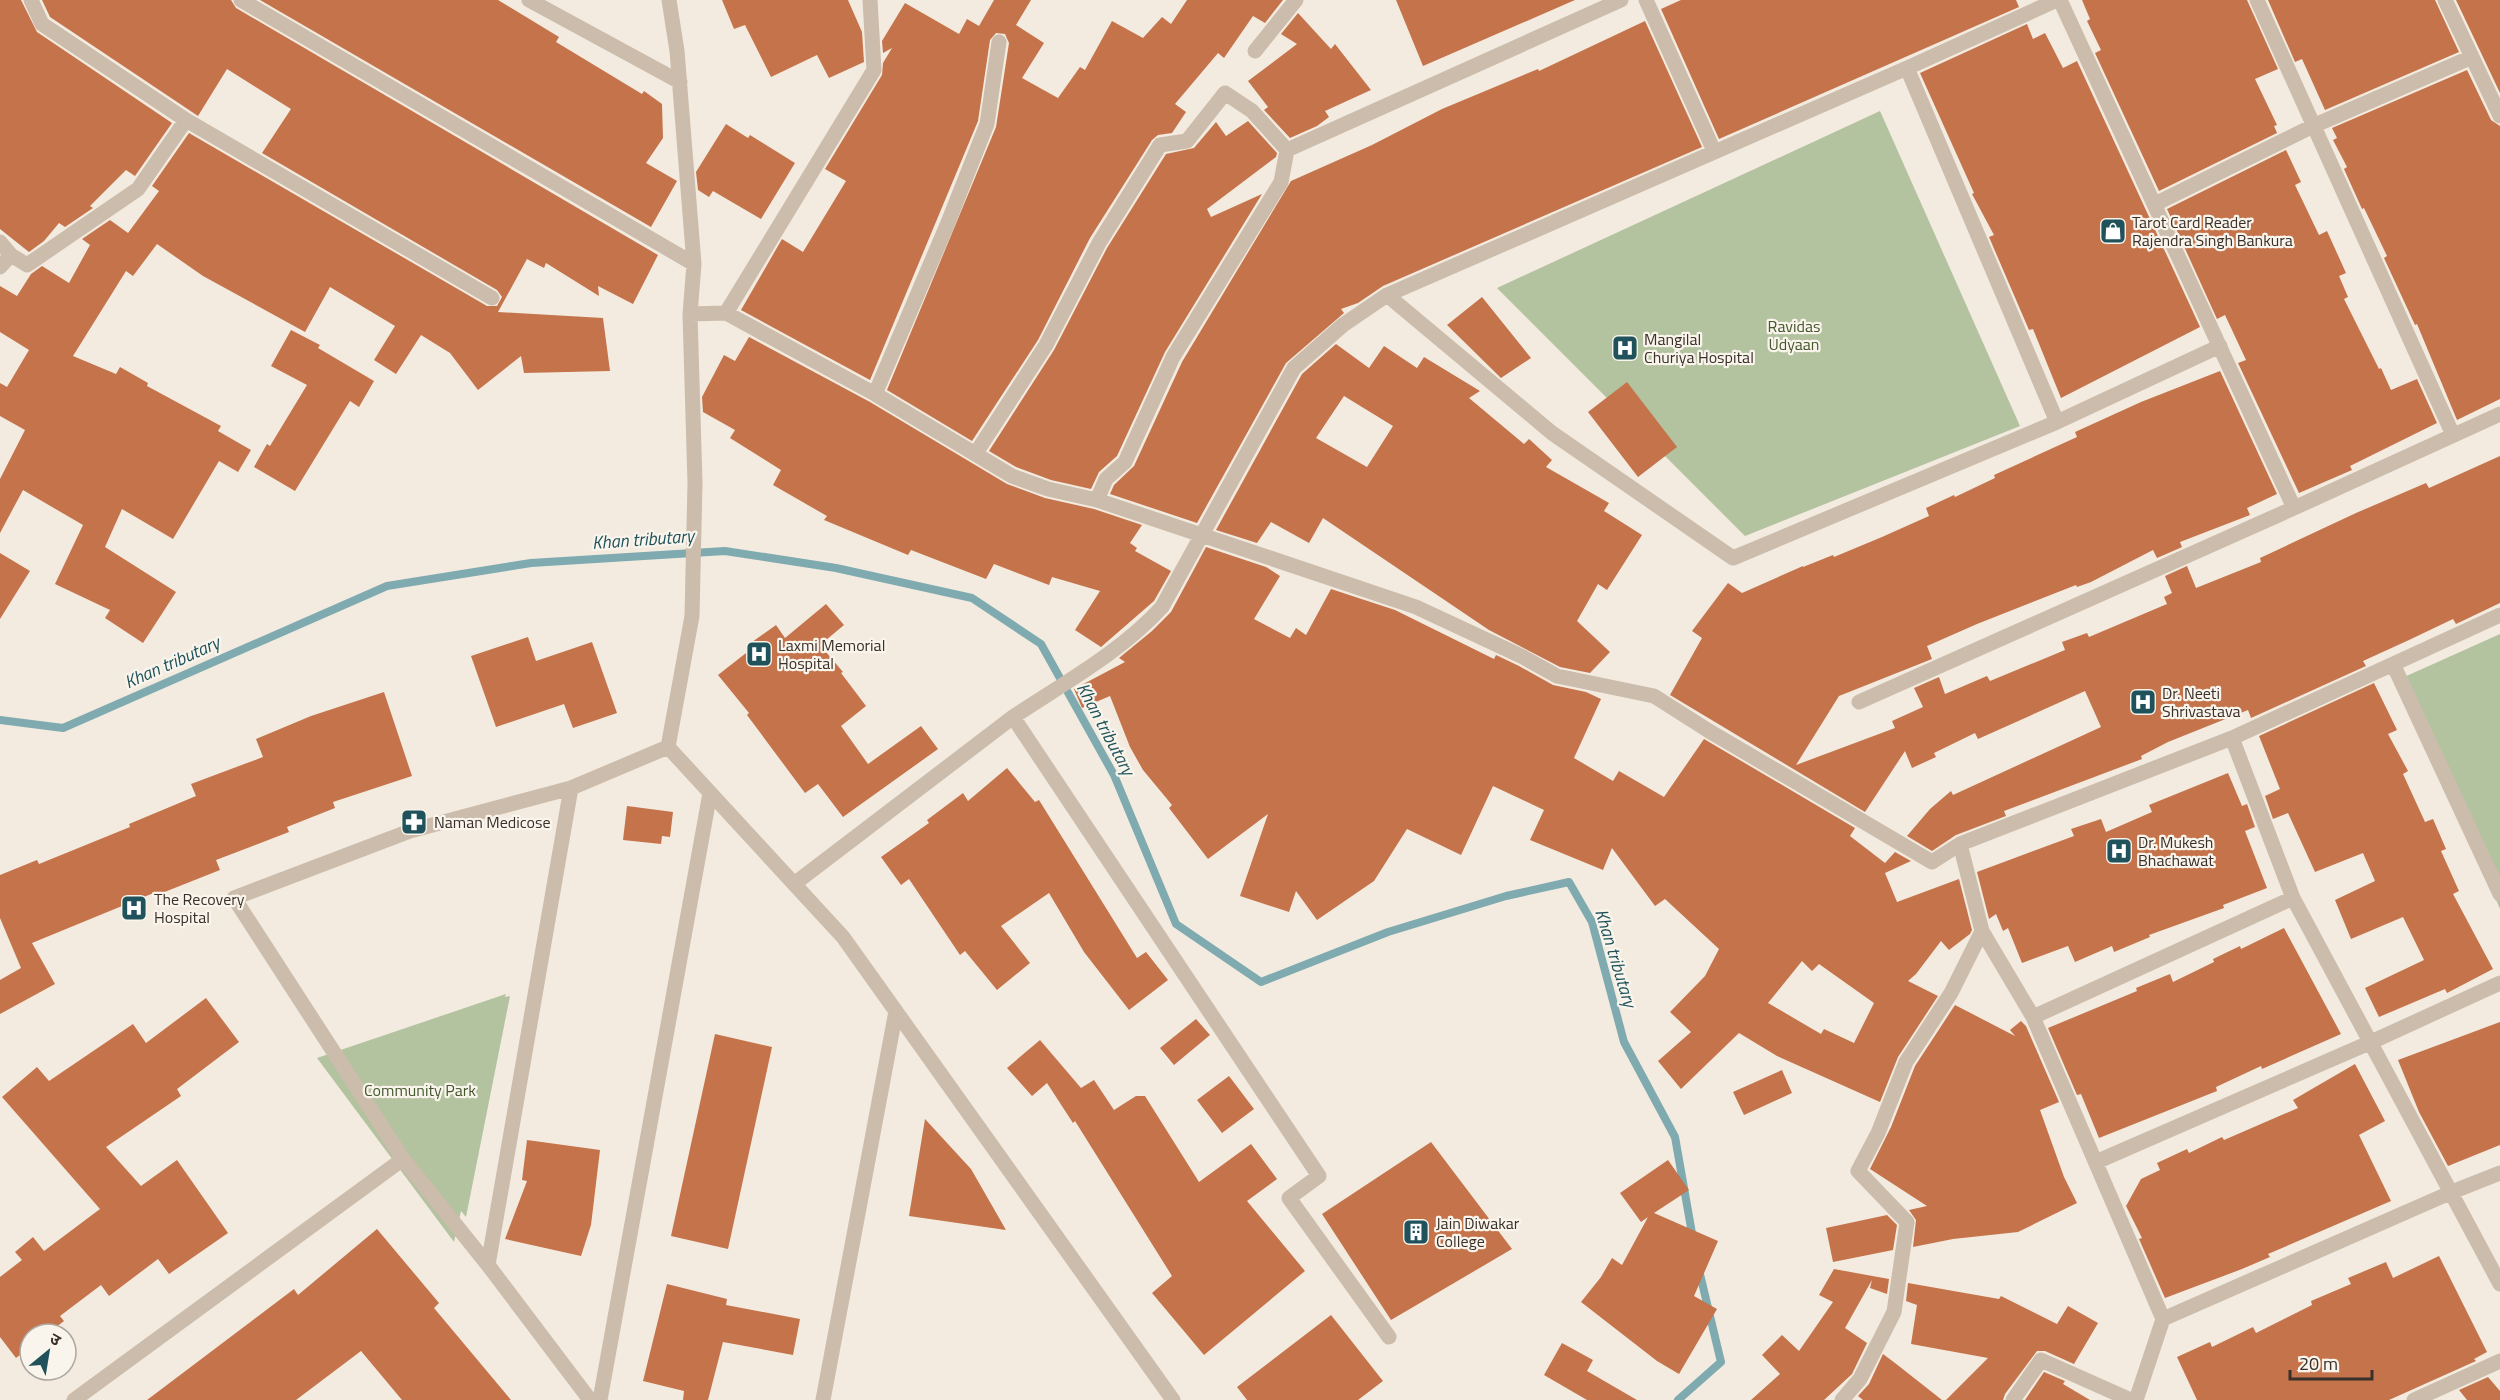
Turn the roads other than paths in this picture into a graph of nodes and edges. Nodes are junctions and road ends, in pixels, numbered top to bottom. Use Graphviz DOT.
graph roads {
  1 [pos="31,0"];
  2 [pos="241,0"];
  3 [pos="529,0"];
  4 [pos="669,0"];
  5 [pos="870,0"];
  6 [pos="1296,0"];
  7 [pos="1621,0"];
  8 [pos="1646,0"];
  9 [pos="2059,0"];
  10 [pos="2257,0"];
  11 [pos="2445,0"];
  12 [pos="999,42"];
  13 [pos="1255,51"];
  14 [pos="2472,57"];
  15 [pos="1906,68"];
  16 [pos="680,82"];
  17 [pos="2500,116"];
  18 [pos="186,120"];
  19 [pos="2313,126"];
  20 [pos="1287,150"];
  21 [pos="1714,151"];
  22 [pos="2155,204"];
  23 [pos="0,242"];
  24 [pos="11,255"];
  25 [pos="694,264"];
  26 [pos="0,267"];
  27 [pos="1387,295"];
  28 [pos="492,297"];
  29 [pos="726,313"];
  30 [pos="690,314"];
  31 [pos="2220,346"];
  32 [pos="875,394"];
  33 [pos="2500,414"];
  34 [pos="2057,422"];
  35 [pos="2453,435"];
  36 [pos="975,453"];
  37 [pos="1097,500"];
  38 [pos="2295,508"];
  39 [pos="1202,535"];
  40 [pos="2500,615"];
  41 [pos="2393,664"];
  42 [pos="1859,702"];
  43 [pos="1013,717"];
  44 [pos="2232,738"];
  45 [pos="668,747"];
  46 [pos="571,788"];
  47 [pos="710,793"];
  48 [pos="1960,844"];
  49 [pos="794,885"];
  50 [pos="2500,894"];
  51 [pos="2293,898"];
  52 [pos="1982,931"];
  53 [pos="2500,983"];
  54 [pos="896,1011"];
  55 [pos="2033,1017"];
  56 [pos="2369,1043"];
  57 [pos="403,1159"];
  58 [pos="2096,1162"];
  59 [pos="2500,1173"];
  60 [pos="2452,1192"];
  61 [pos="488,1265"];
  62 [pos="2500,1284"];
  63 [pos="2163,1319"];
  64 [pos="1389,1336"];
  65 [pos="2500,1360"];
  66 [pos="74,1400"];
  67 [pos="590,1400"];
  68 [pos="600,1400"];
  69 [pos="823,1400"];
  70 [pos="1173,1400"];
  71 [pos="1842,1400"];
  72 [pos="2013,1400"];
  73 [pos="2131,1400"];
  74 [pos="2136,1400"];
  75 [pos="2414,1400"];
  1 -- 18 [label="street"];
  2 -- 25 [label="street"];
  3 -- 16 [label="street"];
  4 -- 16 [label="street"];
  5 -- 29 [label="street"];
  6 -- 13 [label="street"];
  7 -- 20 [label="street"];
  8 -- 21 [label="street"];
  9 -- 15 [label="street"];
  9 -- 22 [label="street"];
  10 -- 19 [label="street"];
  11 -- 14 [label="street"];
  12 -- 32 [label="street"];
  14 -- 17 [label="street"];
  14 -- 19 [label="street"];
  15 -- 21 [label="street"];
  15 -- 34 [label="street"];
  16 -- 25 [label="street"];
  18 -- 24 [label="street"];
  18 -- 28 [label="street"];
  19 -- 22 [label="street"];
  19 -- 35 [label="street"];
  20 -- 36 [label="street"];
  20 -- 37 [label="street"];
  21 -- 27 [label="street"];
  22 -- 31 [label="street"];
  23 -- 24 [label="street"];
  24 -- 26 [label="street"];
  25 -- 30 [label="street"];
  27 -- 34 [label="street"];
  27 -- 39 [label="street"];
  29 -- 30 [label="street"];
  29 -- 32 [label="street"];
  30 -- 45 [label="street"];
  31 -- 34 [label="street"];
  31 -- 38 [label="street"];
  32 -- 36 [label="street"];
  33 -- 35 [label="street"];
  35 -- 38 [label="street"];
  36 -- 37 [label="street"];
  37 -- 39 [label="street"];
  38 -- 42 [label="street"];
  39 -- 43 [label="street"];
  39 -- 48 [label="street"];
  40 -- 41 [label="street"];
  41 -- 44 [label="street"];
  41 -- 50 [label="street"];
  43 -- 49 [label="street"];
  43 -- 64 [label="street"];
  44 -- 48 [label="street"];
  44 -- 51 [label="street"];
  45 -- 46 [label="street"];
  45 -- 47 [label="street"];
  46 -- 57 [label="street"];
  46 -- 61 [label="street"];
  47 -- 49 [label="street"];
  47 -- 68 [label="street"];
  48 -- 52 [label="street"];
  49 -- 54 [label="street"];
  51 -- 55 [label="street"];
  51 -- 56 [label="street"];
  52 -- 55 [label="street"];
  52 -- 71 [label="street"];
  53 -- 56 [label="street"];
  54 -- 69 [label="street"];
  54 -- 70 [label="street"];
  55 -- 58 [label="street"];
  56 -- 58 [label="street"];
  56 -- 60 [label="street"];
  57 -- 61 [label="street"];
  57 -- 66 [label="street"];
  58 -- 63 [label="street"];
  59 -- 60 [label="street"];
  60 -- 62 [label="street"];
  60 -- 63 [label="street"];
  61 -- 67 [label="street"];
  63 -- 74 [label="street"];
  65 -- 75 [label="street"];
  72 -- 73 [label="street"];
}
